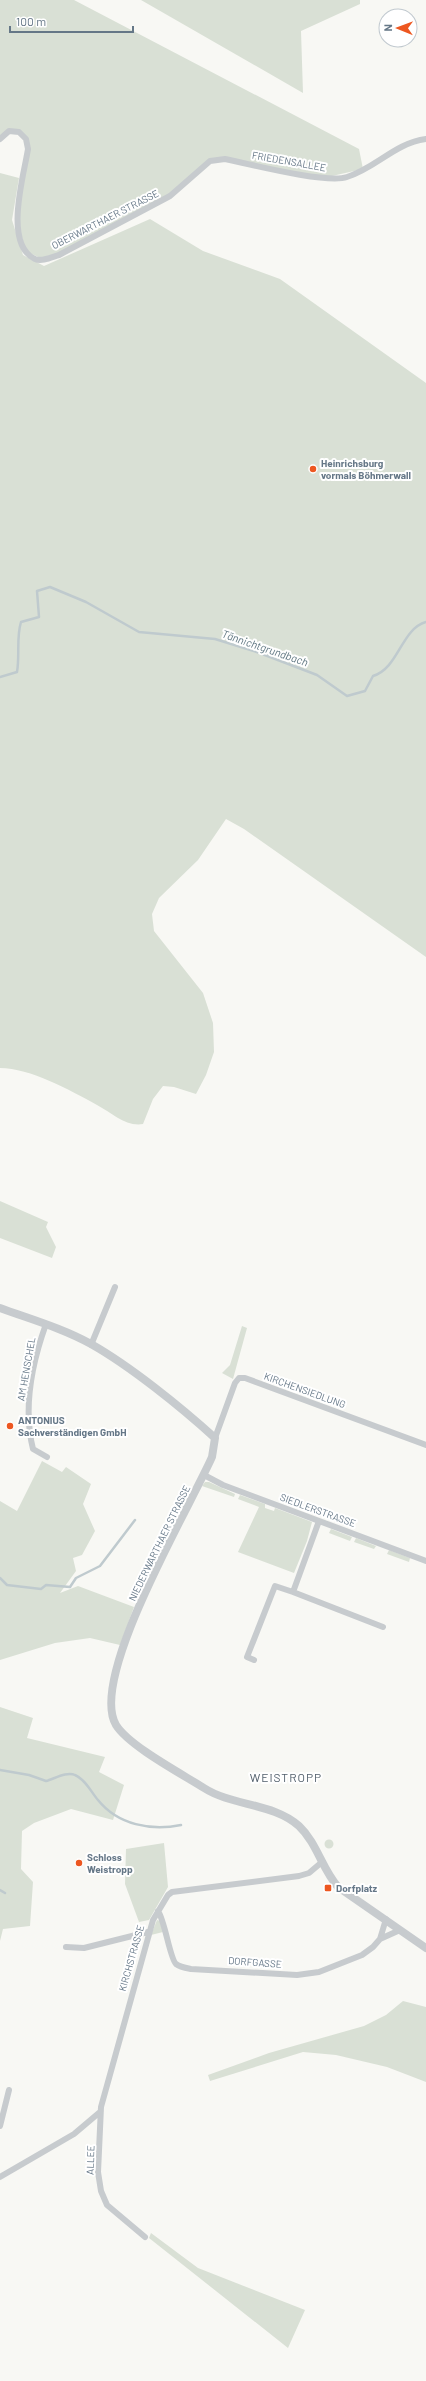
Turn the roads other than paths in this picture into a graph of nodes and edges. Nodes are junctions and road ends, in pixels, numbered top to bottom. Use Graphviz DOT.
graph roads {
  1 [pos="0,139"];
  2 [pos="426,139"];
  3 [pos="210,162"];
  4 [pos="115,1287"];
  5 [pos="0,1308"];
  6 [pos="46,1324"];
  7 [pos="91,1345"];
  8 [pos="214,1438"];
  9 [pos="426,1445"];
  10 [pos="47,1457"];
  11 [pos="204,1475"];
  12 [pos="319,1521"];
  13 [pos="426,1561"];
  14 [pos="293,1592"];
  15 [pos="383,1627"];
  16 [pos="254,1660"];
  17 [pos="322,1862"];
  18 [pos="158,1910"];
  19 [pos="386,1919"];
  20 [pos="400,1930"];
  21 [pos="148,1932"];
  22 [pos="380,1938"];
  23 [pos="66,1947"];
  24 [pos="426,1948"];
  25 [pos="9,2090"];
  26 [pos="100,2112"];
  27 [pos="0,2126"];
  28 [pos="0,2177"];
  29 [pos="145,2238"];
  1 -- 3 [label="street, OBERWARTHAER STRASSE"];
  2 -- 3 [label="street, FRIEDENSALLEE"];
  4 -- 7 [label="street"];
  5 -- 6 [label="street"];
  6 -- 7 [label="street"];
  6 -- 10 [label="street, AM HENSCHEL"];
  7 -- 8 [label="street"];
  8 -- 9 [label="street, KIRCHENSIEDLUNG"];
  8 -- 11 [label="street, NIEDERWARTHAER STRASSE"];
  11 -- 12 [label="street, SIEDLERSTRASSE"];
  11 -- 17 [label="street, NIEDERWARTHAER STRASSE"];
  12 -- 13 [label="street, SIEDLERSTRASSE"];
  12 -- 14 [label="street"];
  14 -- 15 [label="street"];
  14 -- 16 [label="street"];
  17 -- 18 [label="street, KIRCHSTRASSE"];
  17 -- 19 [label="street"];
  18 -- 21 [label="street, KIRCHSTRASSE"];
  18 -- 22 [label="street, DORFGASSE"];
  19 -- 20 [label="street"];
  19 -- 22 [label="street, DORFGASSE"];
  20 -- 22 [label="street, DORFGASSE"];
  20 -- 24 [label="street"];
  21 -- 23 [label="street"];
  21 -- 26 [label="street, KIRCHSTRASSE"];
  25 -- 27 [label="street"];
  26 -- 28 [label="street"];
  26 -- 29 [label="street, ALLEE"];
}
